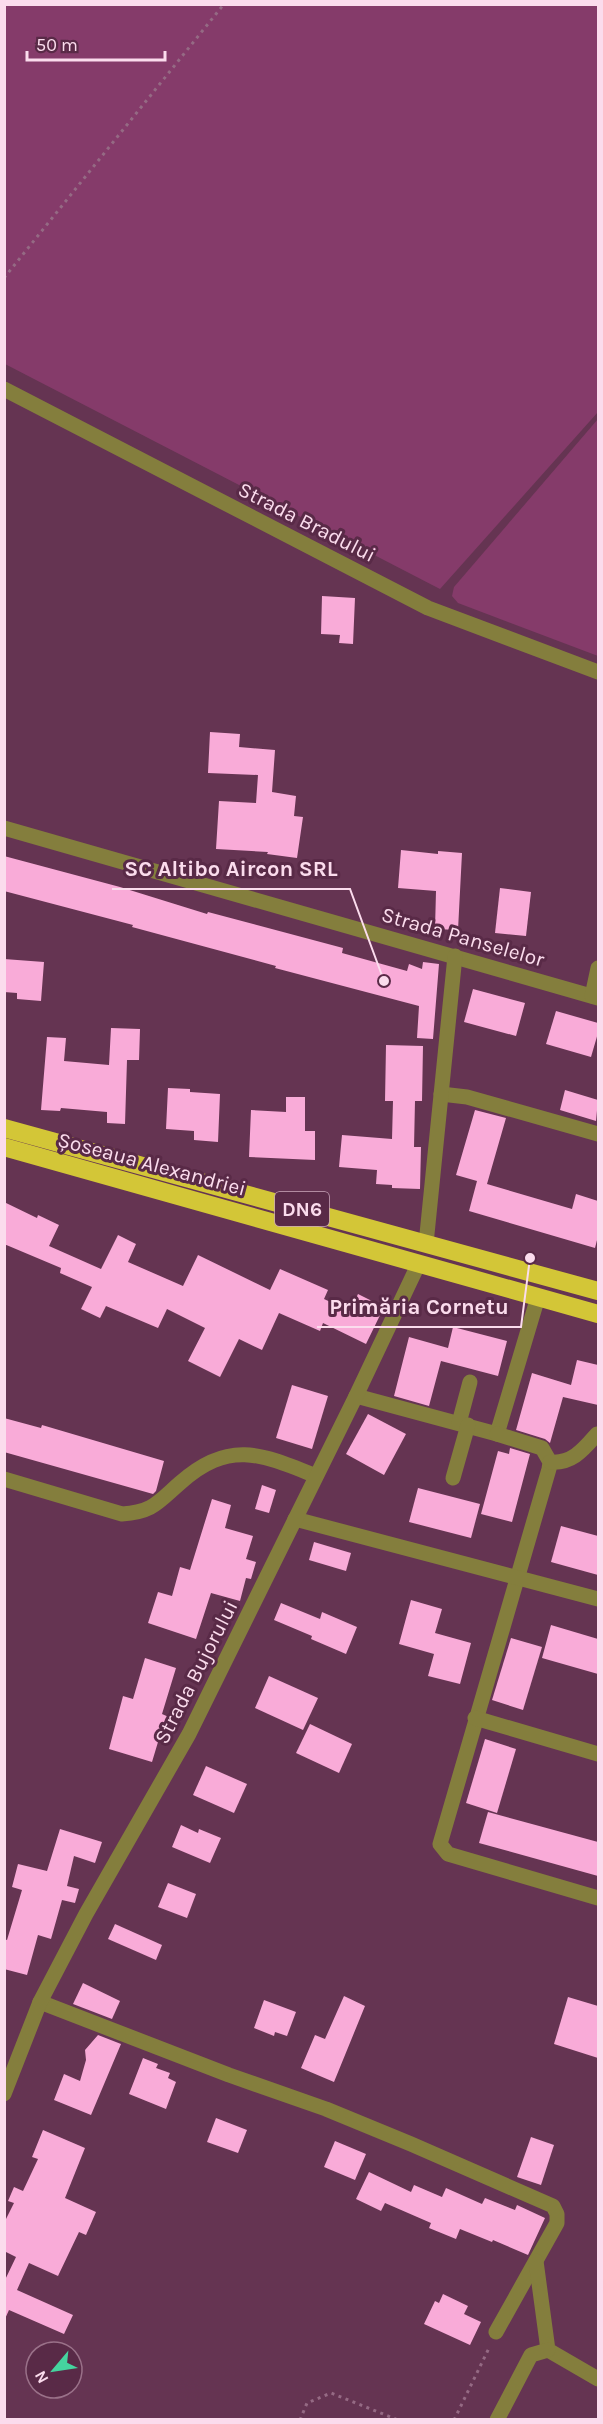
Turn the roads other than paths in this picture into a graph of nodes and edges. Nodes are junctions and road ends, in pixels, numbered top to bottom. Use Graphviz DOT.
graph roads {
  1 [pos="4,389"];
  2 [pos="598,672"];
  3 [pos="4,828"];
  4 [pos="455,956"];
  5 [pos="598,968"];
  6 [pos="595,997"];
  7 [pos="441,1094"];
  8 [pos="4,1128"];
  9 [pos="598,1134"];
  10 [pos="4,1147"];
  11 [pos="426,1244"];
  12 [pos="417,1265"];
  13 [pos="598,1292"];
  14 [pos="538,1298"];
  15 [pos="598,1314"];
  16 [pos="470,1382"];
  17 [pos="356,1396"];
  18 [pos="464,1424"];
  19 [pos="497,1434"];
  20 [pos="597,1434"];
  21 [pos="550,1462"];
  22 [pos="316,1476"];
  23 [pos="453,1478"];
  24 [pos="4,1479"];
  25 [pos="295,1519"];
  26 [pos="518,1578"];
  27 [pos="598,1599"];
  28 [pos="475,1718"];
  29 [pos="598,1754"];
  30 [pos="598,1898"];
  31 [pos="40,2002"];
  32 [pos="4,2094"];
  33 [pos="536,2261"];
  34 [pos="496,2332"];
  35 [pos="548,2350"];
  36 [pos="598,2379"];
  37 [pos="497,2420"];
  1 -- 2 [label="street, Strada Bradului"];
  3 -- 4 [label="street, Strada Panselelor"];
  4 -- 6 [label="street, Strada Panselelor"];
  4 -- 7 [label="street"];
  5 -- 6 [label="street"];
  7 -- 9 [label="street"];
  7 -- 11 [label="street"];
  8 -- 11 [label="highway, Șoseaua Alexandriei / DN6"];
  10 -- 12 [label="highway, Șoseaua Alexandriei / DN6"];
  11 -- 13 [label="highway, Șoseaua Alexandriei / DN6"];
  12 -- 14 [label="highway, Șoseaua Alexandriei / DN6"];
  12 -- 17 [label="street, Strada Bujorului"];
  14 -- 15 [label="highway, Șoseaua Alexandriei / DN6"];
  14 -- 19 [label="street"];
  16 -- 18 [label="street"];
  17 -- 18 [label="street"];
  17 -- 22 [label="street, Strada Bujorului"];
  18 -- 19 [label="street"];
  18 -- 23 [label="street"];
  19 -- 21 [label="street"];
  20 -- 21 [label="street"];
  21 -- 26 [label="street"];
  22 -- 24 [label="street"];
  22 -- 25 [label="street, Strada Bujorului"];
  25 -- 26 [label="street"];
  25 -- 31 [label="street, Strada Bujorului"];
  26 -- 27 [label="street"];
  26 -- 28 [label="street"];
  28 -- 29 [label="street"];
  28 -- 30 [label="street"];
  31 -- 32 [label="street, Strada Bujorului"];
  31 -- 33 [label="street"];
  33 -- 34 [label="street"];
  33 -- 35 [label="street"];
  35 -- 36 [label="street"];
  35 -- 37 [label="street"];
}
